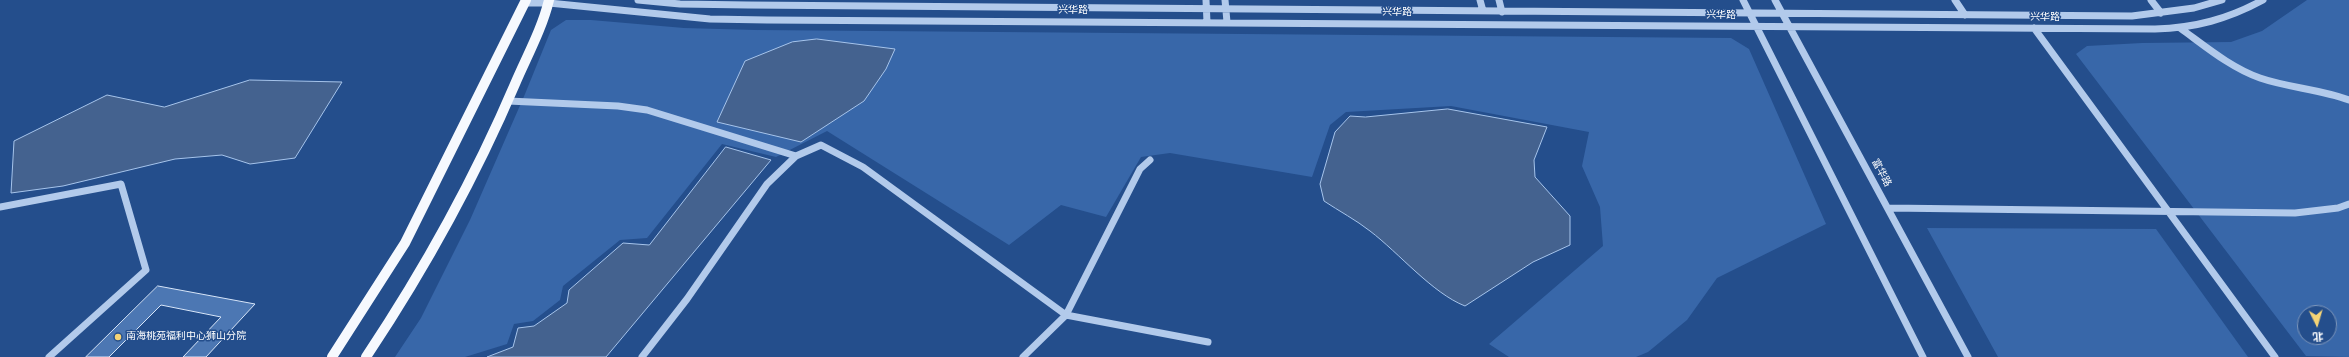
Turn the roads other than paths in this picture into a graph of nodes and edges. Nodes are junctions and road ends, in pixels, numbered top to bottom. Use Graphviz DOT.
graph roads {
  1 [pos="638,0"];
  2 [pos="1206,0"];
  3 [pos="1225,0"];
  4 [pos="1480,0"];
  5 [pos="1499,0"];
  6 [pos="1742,0"];
  7 [pos="1775,0"];
  8 [pos="1955,0"];
  9 [pos="2150,0"];
  10 [pos="2222,0"];
  11 [pos="2263,0"];
  12 [pos="549,1"];
  13 [pos="526,2"];
  14 [pos="1206,7"];
  15 [pos="1225,8"];
  16 [pos="1483,11"];
  17 [pos="1502,12"];
  18 [pos="1749,13"];
  19 [pos="2161,13"];
  20 [pos="1782,14"];
  21 [pos="1965,15"];
  22 [pos="1207,22"];
  23 [pos="1227,22"];
  24 [pos="1755,26"];
  25 [pos="1790,26"];
  26 [pos="2034,28"];
  27 [pos="2180,28"];
  28 [pos="2349,100"];
  29 [pos="508,101"];
  30 [pos="796,156"];
  31 [pos="1150,160"];
  32 [pos="2349,204"];
  33 [pos="0,207"];
  34 [pos="1888,208"];
  35 [pos="2168,212"];
  36 [pos="1066,315"];
  37 [pos="1208,342"];
  38 [pos="49,357"];
  39 [pos="332,357"];
  40 [pos="366,357"];
  41 [pos="642,357"];
  42 [pos="1023,357"];
  43 [pos="1923,357"];
  44 [pos="1968,357"];
  45 [pos="2276,357"];
  1 -- 14 [label="street, 兴华路"];
  2 -- 14 [label="street"];
  3 -- 15 [label="street"];
  4 -- 16 [label="street"];
  5 -- 17 [label="street"];
  6 -- 18 [label="street"];
  7 -- 20 [label="street, 富华路"];
  8 -- 21 [label="street"];
  9 -- 19 [label="street"];
  10 -- 19 [label="street, 兴华路"];
  11 -- 27 [label="street, 兴华路"];
  12 -- 13 [label="street, 兴华路"];
  12 -- 22 [label="street, 兴华路"];
  12 -- 29 [label="main road"];
  13 -- 39 [label="main road"];
  14 -- 15 [label="street, 兴华路"];
  14 -- 22 [label="street"];
  15 -- 16 [label="street, 兴华路"];
  15 -- 23 [label="street"];
  16 -- 17 [label="street, 兴华路"];
  17 -- 18 [label="street, 兴华路"];
  18 -- 20 [label="street, 兴华路"];
  18 -- 24 [label="street"];
  19 -- 21 [label="street, 兴华路"];
  20 -- 21 [label="street, 兴华路"];
  20 -- 25 [label="street, 富华路"];
  22 -- 23 [label="street, 兴华路"];
  23 -- 24 [label="street, 兴华路"];
  24 -- 25 [label="street, 兴华路"];
  24 -- 43 [label="street"];
  25 -- 26 [label="street, 兴华路"];
  25 -- 34 [label="street, 富华路"];
  26 -- 27 [label="street, 兴华路"];
  26 -- 35 [label="street"];
  27 -- 28 [label="street"];
  29 -- 30 [label="street"];
  29 -- 40 [label="main road"];
  30 -- 36 [label="street"];
  30 -- 41 [label="street"];
  31 -- 36 [label="street"];
  32 -- 35 [label="street"];
  33 -- 38 [label="street"];
  34 -- 35 [label="street"];
  34 -- 44 [label="street, 富华路"];
  35 -- 45 [label="street"];
  36 -- 37 [label="street"];
  36 -- 42 [label="street"];
}
